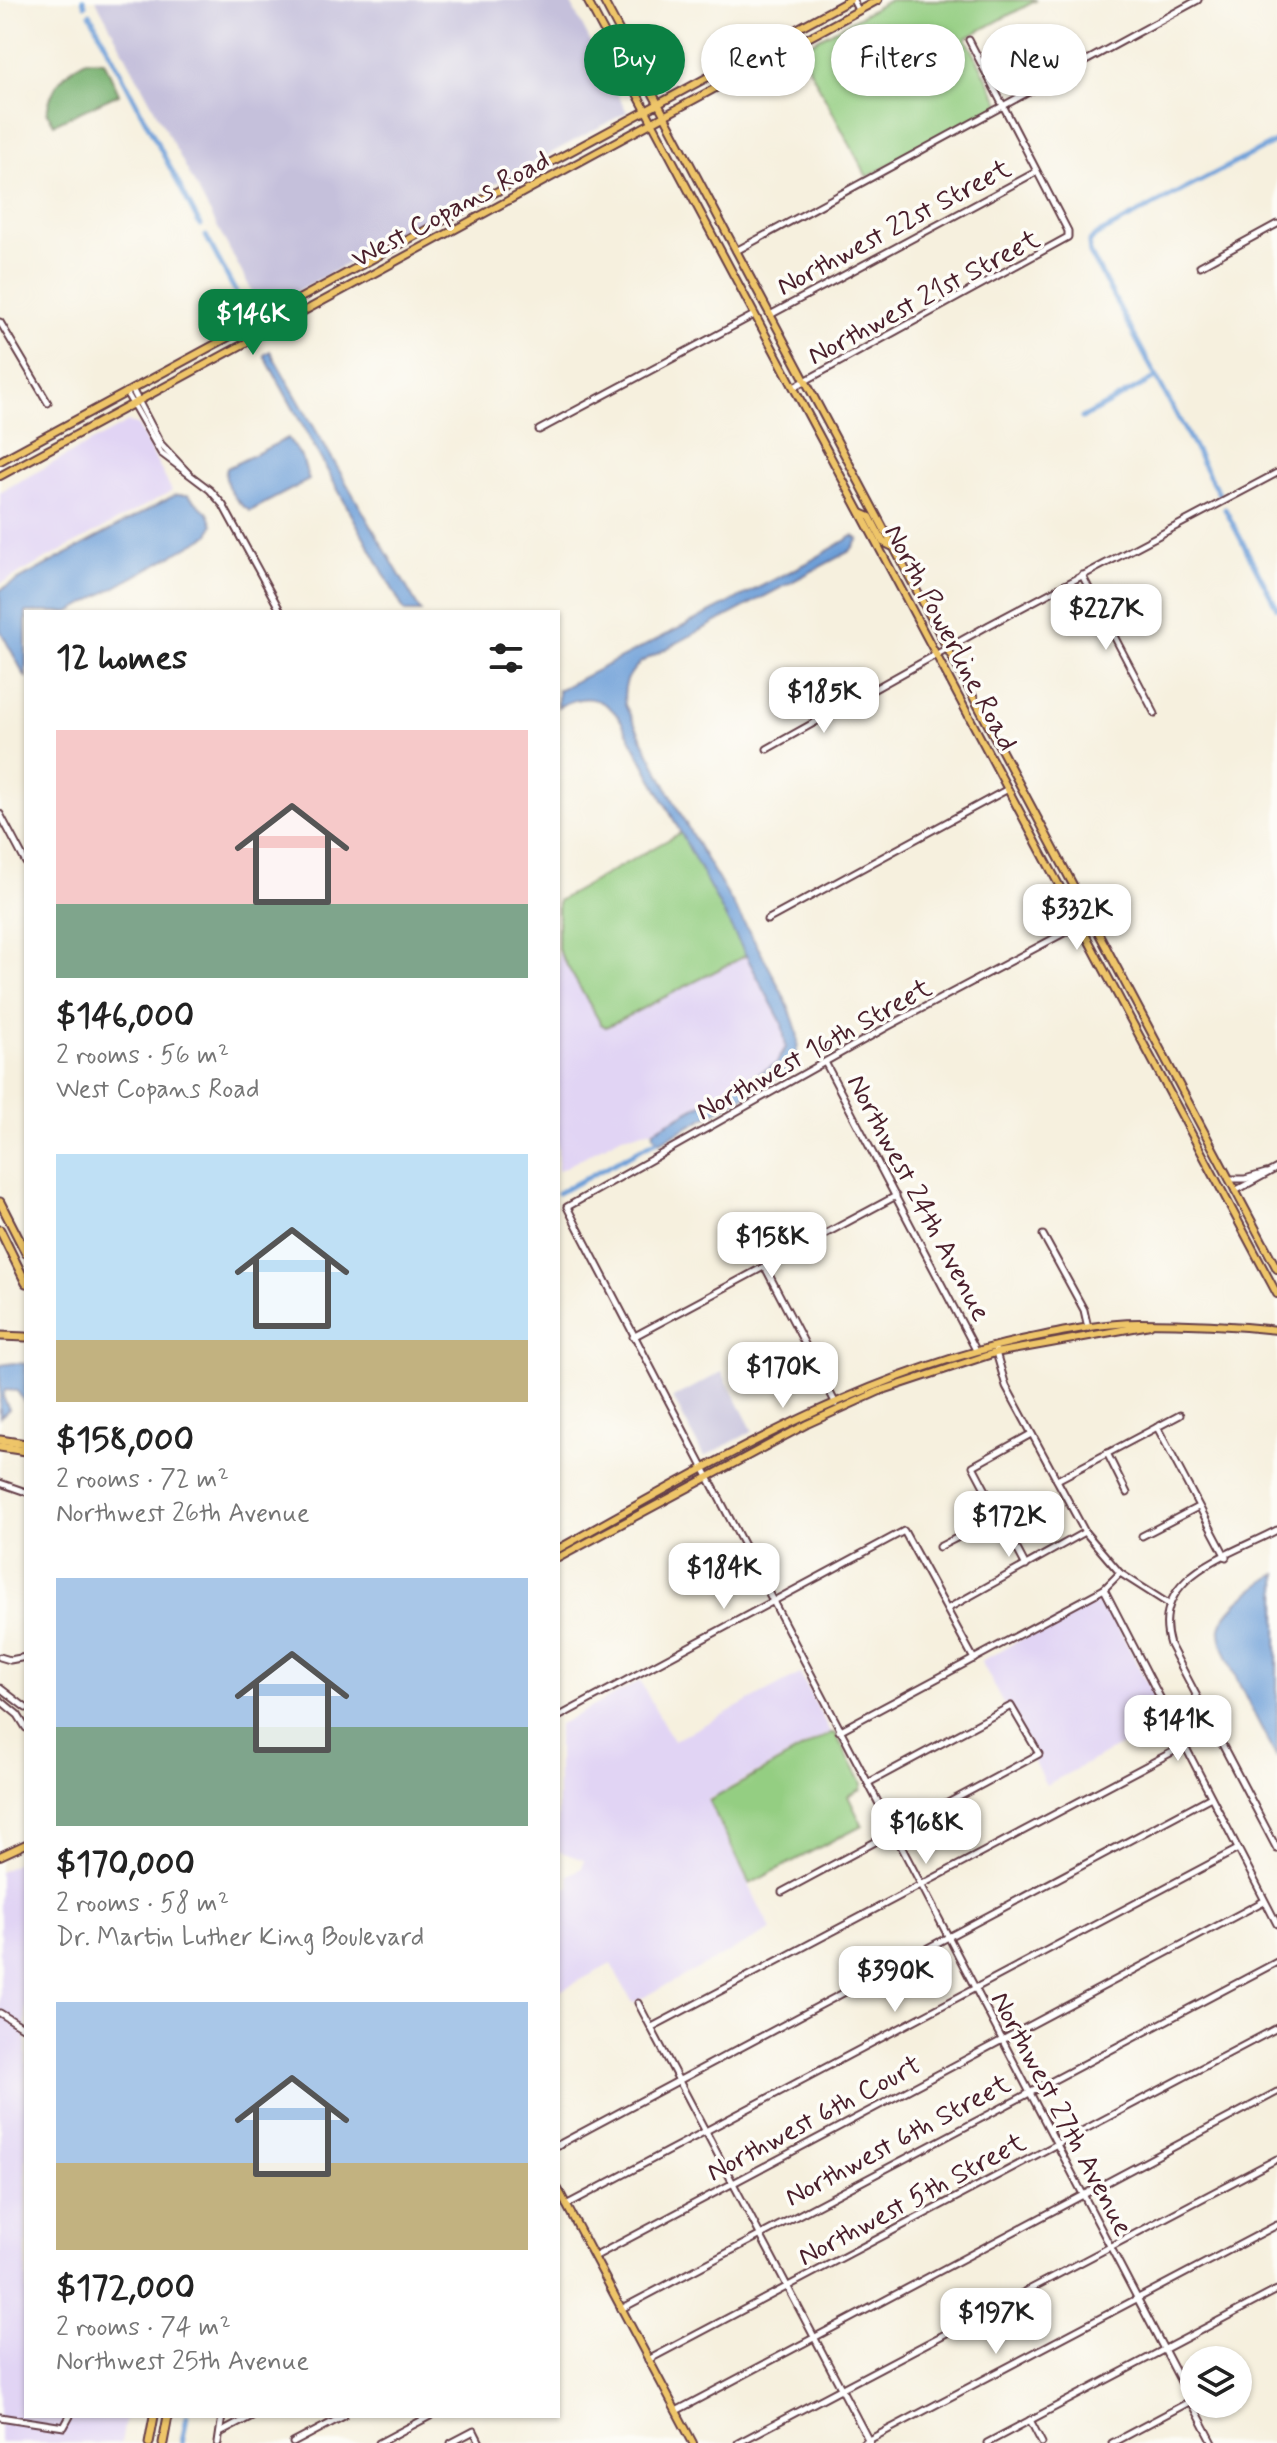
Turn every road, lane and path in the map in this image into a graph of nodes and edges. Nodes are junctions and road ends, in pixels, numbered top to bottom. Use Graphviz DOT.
graph roads {
  1 [pos="587,0"];
  2 [pos="603,0"];
  3 [pos="852,0"];
  4 [pos="878,0"];
  5 [pos="1198,0"];
  6 [pos="858,10"];
  7 [pos="969,40"];
  8 [pos="659,103"];
  9 [pos="1003,107"];
  10 [pos="646,110"];
  11 [pos="664,116"];
  12 [pos="652,122"];
  13 [pos="1036,172"];
  14 [pos="1277,224"];
  15 [pos="736,251"];
  16 [pos="724,257"];
  17 [pos="742,263"];
  18 [pos="1200,266"];
  19 [pos="754,315"];
  20 [pos="770,315"];
  21 [pos="0,322"];
  22 [pos="805,382"];
  23 [pos="794,387"];
  24 [pos="129,391"];
  25 [pos="48,403"];
  26 [pos="135,403"];
  27 [pos="539,430"];
  28 [pos="0,461"];
  29 [pos="1277,473"];
  30 [pos="0,476"];
  31 [pos="861,513"];
  32 [pos="891,546"];
  33 [pos="1082,575"];
  34 [pos="280,610"];
  35 [pos="947,652"];
  36 [pos="937,657"];
  37 [pos="1155,714"];
  38 [pos="767,749"];
  39 [pos="1001,776"];
  40 [pos="1018,785"];
  41 [pos="1008,789"];
  42 [pos="1026,799"];
  43 [pos="0,814"];
  44 [pos="24,859"];
  45 [pos="767,920"];
  46 [pos="1079,925"];
  47 [pos="826,1064"];
  48 [pos="1274,1170"];
  49 [pos="1211,1171"];
  50 [pos="1228,1179"];
  51 [pos="1235,1191"];
  52 [pos="896,1196"];
  53 [pos="1226,1199"];
  54 [pos="0,1202"];
  55 [pos="567,1207"];
  56 [pos="1244,1209"];
  57 [pos="0,1230"];
  58 [pos="1043,1235"];
  59 [pos="24,1249"];
  60 [pos="765,1267"];
  61 [pos="1277,1269"];
  62 [pos="24,1279"];
  63 [pos="1277,1294"];
  64 [pos="1150,1325"];
  65 [pos="1088,1328"];
  66 [pos="1277,1330"];
  67 [pos="0,1336"];
  68 [pos="24,1337"];
  69 [pos="633,1337"];
  70 [pos="976,1350"];
  71 [pos="995,1350"];
  72 [pos="935,1371"];
  73 [pos="837,1405"];
  74 [pos="1180,1415"];
  75 [pos="1157,1427"];
  76 [pos="1031,1434"];
  77 [pos="0,1440"];
  78 [pos="24,1444"];
  79 [pos="0,1447"];
  80 [pos="24,1451"];
  81 [pos="1107,1453"];
  82 [pos="703,1469"];
  83 [pos="708,1477"];
  84 [pos="1057,1480"];
  85 [pos="0,1483"];
  86 [pos="24,1491"];
  87 [pos="1127,1493"];
  88 [pos="1019,1506"];
  89 [pos="1198,1507"];
  90 [pos="999,1516"];
  91 [pos="593,1530"];
  92 [pos="1277,1530"];
  93 [pos="1085,1532"];
  94 [pos="1142,1536"];
  95 [pos="939,1547"];
  96 [pos="560,1552"];
  97 [pos="569,1552"];
  98 [pos="560,1554"];
  99 [pos="1226,1557"];
  100 [pos="1026,1566"];
  101 [pos="1120,1573"];
  102 [pos="1104,1589"];
  103 [pos="771,1602"];
  104 [pos="1167,1603"];
  105 [pos="947,1609"];
  106 [pos="0,1657"];
  107 [pos="24,1657"];
  108 [pos="974,1659"];
  109 [pos="1,1690"];
  110 [pos="0,1700"];
  111 [pos="24,1706"];
  112 [pos="15,1712"];
  113 [pos="560,1716"];
  114 [pos="24,1723"];
  115 [pos="1214,1730"];
  116 [pos="839,1731"];
  117 [pos="1186,1745"];
  118 [pos="867,1783"];
  119 [pos="1211,1797"];
  120 [pos="894,1834"];
  121 [pos="23,1845"];
  122 [pos="1238,1849"];
  123 [pos="1277,1849"];
  124 [pos="0,1856"];
  125 [pos="921,1885"];
  126 [pos="782,1892"];
  127 [pos="1264,1901"];
  128 [pos="1277,1924"];
  129 [pos="948,1936"];
  130 [pos="1277,1962"];
  131 [pos="975,1989"];
  132 [pos="638,2003"];
  133 [pos="0,2013"];
  134 [pos="652,2027"];
  135 [pos="24,2028"];
  136 [pos="1277,2028"];
  137 [pos="1002,2040"];
  138 [pos="679,2079"];
  139 [pos="1029,2092"];
  140 [pos="1277,2092"];
  141 [pos="706,2131"];
  142 [pos="1056,2143"];
  143 [pos="560,2144"];
  144 [pos="1277,2159"];
  145 [pos="733,2182"];
  146 [pos="560,2193"];
  147 [pos="1083,2195"];
  148 [pos="566,2205"];
  149 [pos="1277,2225"];
  150 [pos="760,2234"];
  151 [pos="1110,2247"];
  152 [pos="594,2257"];
  153 [pos="787,2286"];
  154 [pos="1277,2290"];
  155 [pos="1137,2298"];
  156 [pos="621,2309"];
  157 [pos="815,2337"];
  158 [pos="1164,2350"];
  159 [pos="648,2360"];
  160 [pos="1180,2380"];
  161 [pos="842,2388"];
  162 [pos="1180,2407"];
  163 [pos="676,2411"];
  164 [pos="0,2417"];
  165 [pos="69,2418"];
  166 [pos="154,2418"];
  167 [pos="168,2418"];
  168 [pos="222,2418"];
  169 [pos="248,2418"];
  170 [pos="340,2418"];
  171 [pos="426,2418"];
  172 [pos="1200,2418"];
  173 [pos="1030,2420"];
  174 [pos="220,2433"];
  175 [pos="867,2442"];
  176 [pos="149,2443"];
  177 [pos="163,2443"];
  178 [pos="218,2443"];
  179 [pos="293,2443"];
  180 [pos="379,2443"];
  181 [pos="451,2443"];
  182 [pos="480,2443"];
  183 [pos="693,2443"];
  184 [pos="738,2443"];
  185 [pos="987,2443"];
  186 [pos="1042,2443"];
  187 [pos="1112,2443"];
  188 [pos="1213,2443"];
  1 -- 10 [label="main road, North Powerline Road"];
  2 -- 8 [label="main road, North Powerline Road"];
  3 -- 6 [label="street"];
  3 -- 8 [label="main road, West Copans Road"];
  4 -- 6 [label="main road, West Copans Road"];
  5 -- 9 [label="street"];
  6 -- 11 [label="main road, West Copans Road"];
  7 -- 9 [label="street"];
  8 -- 10 [label="main road, West Copans Road"];
  8 -- 11 [label="main road, North Powerline Road"];
  9 -- 13 [label="street"];
  9 -- 15 [label="street"];
  10 -- 12 [label="main road, North Powerline Road"];
  10 -- 24 [label="main road, West Copans Road"];
  11 -- 12 [label="main road, West Copans Road"];
  11 -- 15 [label="main road, North Powerline Road"];
  12 -- 16 [label="main road, North Powerline Road"];
  12 -- 26 [label="main road, West Copans Road"];
  13 -- 20 [label="street, Northwest 22st Street"];
  13 -- 22 [label="street, Northwest 21st Street"];
  14 -- 18 [label="street"];
  15 -- 17 [label="main road, North Powerline Road"];
  16 -- 17 [label="main road"];
  16 -- 19 [label="main road, North Powerline Road"];
  17 -- 20 [label="main road, North Powerline Road"];
  19 -- 23 [label="main road, North Powerline Road"];
  19 -- 27 [label="street"];
  20 -- 22 [label="main road, North Powerline Road"];
  21 -- 25 [label="street"];
  22 -- 23 [label="street, Northwest 21st Street"];
  22 -- 32 [label="main road, North Powerline Road"];
  23 -- 31 [label="main road, North Powerline Road"];
  24 -- 26 [label="street"];
  24 -- 28 [label="main road, West Copans Road"];
  26 -- 30 [label="main road, West Copans Road"];
  26 -- 34 [label="street"];
  29 -- 33 [label="street"];
  31 -- 32 [label="main road"];
  31 -- 36 [label="main road, North Powerline Road"];
  32 -- 35 [label="main road, North Powerline Road"];
  33 -- 35 [label="street"];
  33 -- 37 [label="street"];
  35 -- 36 [label="street"];
  35 -- 40 [label="main road, North Powerline Road"];
  36 -- 38 [label="street"];
  36 -- 39 [label="main road, North Powerline Road"];
  39 -- 40 [label="main road"];
  39 -- 41 [label="main road, North Powerline Road"];
  40 -- 42 [label="main road, North Powerline Road"];
  41 -- 42 [label="main road"];
  41 -- 45 [label="street"];
  41 -- 46 [label="main road, North Powerline Road"];
  42 -- 50 [label="main road, North Powerline Road"];
  43 -- 44 [label="street"];
  46 -- 47 [label="street, Northwest 16th Street"];
  46 -- 49 [label="main road, North Powerline Road"];
  47 -- 52 [label="street, Northwest 24th Avenue"];
  47 -- 55 [label="street, Northwest 16th Street"];
  48 -- 50 [label="street"];
  48 -- 51 [label="street"];
  49 -- 51 [label="main road"];
  49 -- 53 [label="main road, North Powerline Road"];
  50 -- 51 [label="main road, North Powerline Road"];
  51 -- 56 [label="main road, North Powerline Road"];
  52 -- 60 [label="street"];
  52 -- 70 [label="street, Northwest 24th Avenue"];
  53 -- 56 [label="main road"];
  53 -- 63 [label="main road, North Powerline Road"];
  54 -- 59 [label="highway"];
  55 -- 69 [label="street, Northwest 27th Avenue"];
  56 -- 61 [label="main road, North Powerline Road"];
  57 -- 62 [label="highway"];
  58 -- 65 [label="street"];
  60 -- 69 [label="street"];
  60 -- 73 [label="street"];
  64 -- 65 [label="main road"];
  64 -- 66 [label="main road"];
  64 -- 71 [label="main road"];
  65 -- 71 [label="main road"];
  67 -- 68 [label="highway"];
  69 -- 82 [label="street, Northwest 27th Avenue"];
  70 -- 71 [label="main road"];
  70 -- 72 [label="main road"];
  70 -- 73 [label="main road"];
  71 -- 72 [label="main road"];
  71 -- 76 [label="street, Northwest 24th Avenue"];
  72 -- 73 [label="main road"];
  73 -- 82 [label="main road"];
  73 -- 83 [label="main road"];
  74 -- 75 [label="street"];
  75 -- 81 [label="street"];
  75 -- 89 [label="street"];
  76 -- 84 [label="street, Northwest 24th Avenue"];
  76 -- 90 [label="street"];
  77 -- 78 [label="highway"];
  79 -- 80 [label="highway"];
  81 -- 84 [label="street"];
  81 -- 87 [label="street"];
  82 -- 83 [label="street, Northwest 27th Avenue"];
  82 -- 91 [label="main road"];
  83 -- 97 [label="main road"];
  83 -- 103 [label="street, Northwest 27th Avenue"];
  84 -- 93 [label="street, Northwest 24th Avenue"];
  85 -- 86 [label="street"];
  88 -- 90 [label="street"];
  89 -- 94 [label="street"];
  89 -- 99 [label="street"];
  90 -- 95 [label="street"];
  90 -- 100 [label="street"];
  91 -- 96 [label="main road"];
  91 -- 97 [label="main road"];
  92 -- 99 [label="street"];
  93 -- 100 [label="street"];
  93 -- 101 [label="street, Northwest 24th Avenue"];
  97 -- 98 [label="main road"];
  99 -- 104 [label="street"];
  100 -- 105 [label="street"];
  101 -- 102 [label="street"];
  101 -- 104 [label="street, Northwest 24th Avenue"];
  102 -- 108 [label="street"];
  102 -- 117 [label="street"];
  103 -- 105 [label="street"];
  103 -- 113 [label="street"];
  103 -- 116 [label="street, Northwest 27th Avenue"];
  104 -- 115 [label="street"];
  105 -- 108 [label="street"];
  106 -- 107 [label="street"];
  108 -- 116 [label="street"];
  109 -- 111 [label="street"];
  110 -- 112 [label="street"];
  111 -- 112 [label="street"];
  112 -- 114 [label="street"];
  115 -- 117 [label="street"];
  115 -- 123 [label="street"];
  116 -- 118 [label="street, Northwest 27th Avenue"];
  117 -- 119 [label="street"];
  117 -- 125 [label="street"];
  118 -- 120 [label="street, Northwest 27th Avenue"];
  118 -- 120 [label="street"];
  119 -- 122 [label="street"];
  119 -- 129 [label="street"];
  120 -- 125 [label="street, Northwest 27th Avenue"];
  120 -- 126 [label="street"];
  121 -- 124 [label="main road"];
  122 -- 127 [label="street"];
  122 -- 131 [label="street"];
  125 -- 129 [label="street, Northwest 27th Avenue"];
  125 -- 134 [label="street"];
  127 -- 128 [label="street"];
  127 -- 137 [label="street, Northwest 6th Court"];
  129 -- 131 [label="street, Northwest 27th Avenue"];
  129 -- 138 [label="street"];
  130 -- 139 [label="street, Northwest 6th Street"];
  131 -- 137 [label="street, Northwest 27th Avenue"];
  131 -- 141 [label="street"];
  132 -- 134 [label="street"];
  133 -- 135 [label="street"];
  134 -- 138 [label="street"];
  136 -- 142 [label="street, Northwest 5th Street"];
  137 -- 139 [label="street, Northwest 27th Avenue"];
  137 -- 145 [label="street, Northwest 6th Court"];
  138 -- 141 [label="street"];
  138 -- 143 [label="street"];
  139 -- 142 [label="street, Northwest 27th Avenue"];
  139 -- 150 [label="street, Northwest 6th Street"];
  140 -- 147 [label="street"];
  141 -- 145 [label="street"];
  141 -- 148 [label="street"];
  142 -- 147 [label="street, Northwest 27th Avenue"];
  142 -- 153 [label="street, Northwest 5th Street"];
  144 -- 151 [label="street"];
  145 -- 150 [label="street"];
  145 -- 152 [label="street, Northwest 6th Court"];
  146 -- 148 [label="main road"];
  147 -- 151 [label="street, Northwest 27th Avenue"];
  147 -- 157 [label="street"];
  148 -- 152 [label="main road"];
  149 -- 155 [label="street"];
  150 -- 153 [label="street"];
  150 -- 156 [label="street, Northwest 6th Street"];
  151 -- 155 [label="street, Northwest 27th Avenue"];
  151 -- 161 [label="street"];
  152 -- 156 [label="main road"];
  153 -- 157 [label="street"];
  153 -- 159 [label="street, Northwest 5th Street"];
  154 -- 158 [label="street"];
  155 -- 158 [label="street, Northwest 27th Avenue"];
  155 -- 175 [label="street"];
  156 -- 159 [label="main road"];
  157 -- 161 [label="street"];
  157 -- 163 [label="street"];
  158 -- 160 [label="street, Northwest 27th Avenue"];
  158 -- 173 [label="street"];
  159 -- 163 [label="main road"];
  161 -- 175 [label="street"];
  161 -- 184 [label="street"];
  162 -- 187 [label="street"];
  163 -- 183 [label="main road"];
  164 -- 165 [label="street"];
  166 -- 176 [label="highway"];
  167 -- 177 [label="highway"];
  168 -- 174 [label="street"];
  169 -- 174 [label="street"];
  170 -- 179 [label="street"];
  171 -- 180 [label="street"];
  172 -- 188 [label="street, Northwest 27th Avenue"];
  173 -- 185 [label="street"];
  173 -- 186 [label="street"];
  174 -- 178 [label="street"];
  181 -- 182 [label="street"];
}
